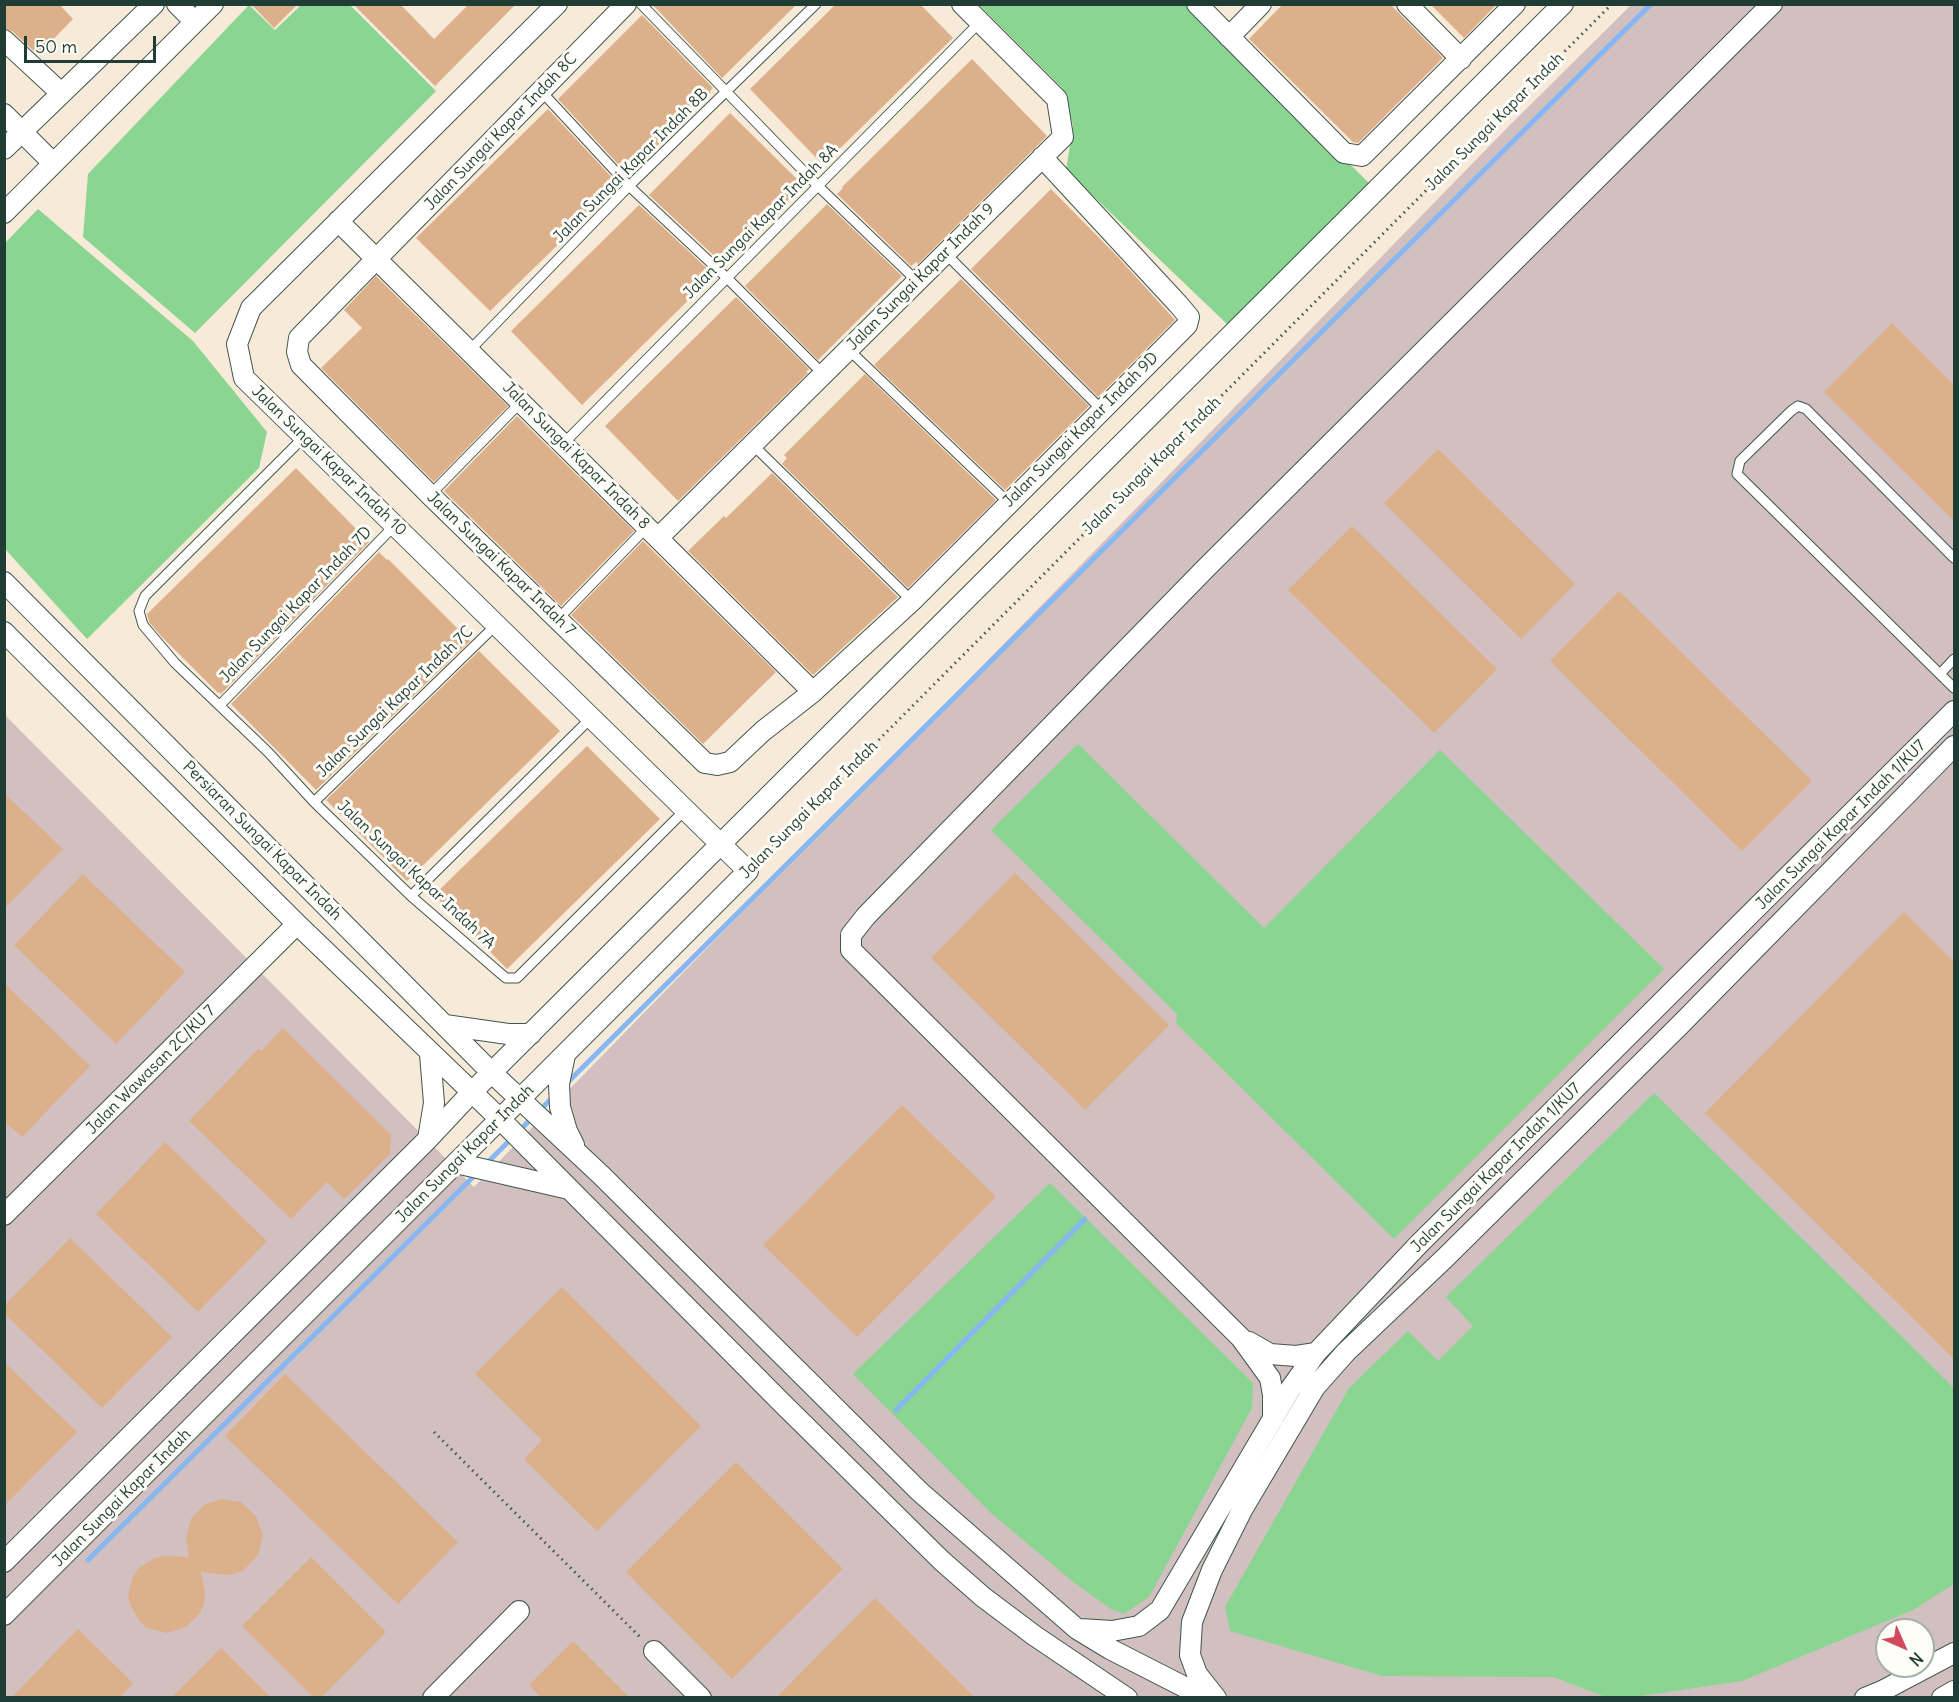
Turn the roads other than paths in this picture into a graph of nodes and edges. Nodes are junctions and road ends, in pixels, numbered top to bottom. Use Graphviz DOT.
graph roads {
  1 [pos="154,4"];
  2 [pos="177,4"];
  3 [pos="213,4"];
  4 [pos="557,4"];
  5 [pos="626,4"];
  6 [pos="641,4"];
  7 [pos="816,4"];
  8 [pos="962,4"];
  9 [pos="1197,4"];
  10 [pos="1261,4"];
  11 [pos="1407,4"];
  12 [pos="1515,4"];
  13 [pos="1563,4"];
  14 [pos="1772,4"];
  15 [pos="195,22"];
  16 [pos="980,22"];
  17 [pos="1229,37"];
  18 [pos="4,40"];
  19 [pos="1461,59"];
  20 [pos="541,91"];
  21 [pos="727,92"];
  22 [pos="61,93"];
  23 [pos="4,114"];
  24 [pos="22,131"];
  25 [pos="4,149"];
  26 [pos="1042,158"];
  27 [pos="54,163"];
  28 [pos="629,186"];
  29 [pos="818,186"];
  30 [pos="4,213"];
  31 [pos="338,221"];
  32 [pos="945,253"];
  33 [pos="376,259"];
  34 [pos="727,278"];
  35 [pos="917,281"];
  36 [pos="848,350"];
  37 [pos="469,351"];
  38 [pos="823,374"];
  39 [pos="521,402"];
  40 [pos="1102,410"];
  41 [pos="305,436"];
  42 [pos="563,444"];
  43 [pos="752,444"];
  44 [pos="430,495"];
  45 [pos="1009,503"];
  46 [pos="395,525"];
  47 [pos="653,532"];
  48 [pos="1954,558"];
  49 [pos="4,582"];
  50 [pos="912,601"];
  51 [pos="558,619"];
  52 [pos="496,625"];
  53 [pos="4,632"];
  54 [pos="1954,660"];
  55 [pos="1940,674"];
  56 [pos="1954,687"];
  57 [pos="813,692"];
  58 [pos="220,705"];
  59 [pos="1954,711"];
  60 [pos="591,718"];
  61 [pos="1954,746"];
  62 [pos="314,802"];
  63 [pos="685,810"];
  64 [pos="721,845"];
  65 [pos="748,871"];
  66 [pos="411,896"];
  67 [pos="297,924"];
  68 [pos="445,1025"];
  69 [pos="531,1034"];
  70 [pos="430,1053"];
  71 [pos="565,1055"];
  72 [pos="492,1073"];
  73 [pos="471,1093"];
  74 [pos="525,1103"];
  75 [pos="505,1124"];
  76 [pos="428,1139"];
  77 [pos="581,1157"];
  78 [pos="456,1163"];
  79 [pos="568,1189"];
  80 [pos="4,1215"];
  81 [pos="1241,1338"];
  82 [pos="1316,1353"];
  83 [pos="1273,1419"];
  84 [pos="4,1562"];
  85 [pos="1160,1610"];
  86 [pos="519,1611"];
  87 [pos="4,1615"];
  88 [pos="1192,1622"];
  89 [pos="1077,1629"];
  90 [pos="654,1651"];
  91 [pos="1954,1653"];
  92 [pos="1954,1691"];
  93 [pos="434,1698"];
  94 [pos="701,1698"];
  95 [pos="1127,1698"];
  96 [pos="1206,1698"];
  97 [pos="1216,1698"];
  98 [pos="1865,1698"];
  99 [pos="1942,1698"];
  1 -- 22 [label="street"];
  2 -- 15 [label="street"];
  3 -- 15 [label="street"];
  4 -- 31 [label="street, Jalan Sungai Kapar Indah 10"];
  5 -- 20 [label="street, Jalan Sungai Kapar Indah 8C"];
  6 -- 21 [label="lane"];
  7 -- 21 [label="lane, Jalan Sungai Kapar Indah 8B"];
  8 -- 16 [label="street, Jalan Sungai Kapar Indah 9"];
  9 -- 17 [label="street"];
  10 -- 17 [label="street"];
  11 -- 19 [label="street"];
  12 -- 19 [label="street"];
  13 -- 64 [label="street"];
  14 -- 81 [label="street"];
  15 -- 27 [label="street"];
  16 -- 26 [label="street, Jalan Sungai Kapar Indah 9"];
  16 -- 29 [label="lane, Jalan Sungai Kapar Indah 8A"];
  17 -- 19 [label="street"];
  18 -- 22 [label="street"];
  20 -- 28 [label="lane"];
  20 -- 33 [label="street, Jalan Sungai Kapar Indah 8C"];
  21 -- 28 [label="lane, Jalan Sungai Kapar Indah 8B"];
  21 -- 29 [label="lane"];
  22 -- 24 [label="street"];
  23 -- 24 [label="street"];
  24 -- 25 [label="street"];
  24 -- 27 [label="street"];
  26 -- 32 [label="street, Jalan Sungai Kapar Indah 9"];
  26 -- 40 [label="street, Jalan Sungai Kapar Indah 9D"];
  27 -- 30 [label="street"];
  28 -- 34 [label="lane"];
  28 -- 37 [label="lane, Jalan Sungai Kapar Indah 8B"];
  29 -- 34 [label="lane, Jalan Sungai Kapar Indah 8A"];
  29 -- 35 [label="lane"];
  31 -- 33 [label="street, Jalan Sungai Kapar Indah 8"];
  31 -- 41 [label="street, Jalan Sungai Kapar Indah 10"];
  32 -- 35 [label="street, Jalan Sungai Kapar Indah 9"];
  32 -- 40 [label="lane"];
  33 -- 37 [label="street, Jalan Sungai Kapar Indah 8"];
  33 -- 44 [label="street, Jalan Sungai Kapar Indah 7"];
  34 -- 38 [label="lane"];
  34 -- 42 [label="lane, Jalan Sungai Kapar Indah 8A"];
  35 -- 36 [label="street, Jalan Sungai Kapar Indah 9"];
  36 -- 38 [label="street, Jalan Sungai Kapar Indah 9"];
  36 -- 45 [label="lane"];
  37 -- 39 [label="street, Jalan Sungai Kapar Indah 8"];
  38 -- 43 [label="street, Jalan Sungai Kapar Indah 9"];
  39 -- 42 [label="street, Jalan Sungai Kapar Indah 8"];
  39 -- 44 [label="lane"];
  40 -- 45 [label="street, Jalan Sungai Kapar Indah 9D"];
  41 -- 46 [label="street, Jalan Sungai Kapar Indah 10"];
  41 -- 58 [label="lane, Jalan Sungai Kapar Indah 7A"];
  42 -- 47 [label="street, Jalan Sungai Kapar Indah 8"];
  43 -- 47 [label="street, Jalan Sungai Kapar Indah 9"];
  43 -- 50 [label="lane"];
  44 -- 51 [label="street, Jalan Sungai Kapar Indah 7"];
  45 -- 50 [label="street, Jalan Sungai Kapar Indah 9D"];
  46 -- 52 [label="street, Jalan Sungai Kapar Indah 10"];
  46 -- 58 [label="lane, Jalan Sungai Kapar Indah 7D"];
  47 -- 51 [label="lane"];
  47 -- 57 [label="street, Jalan Sungai Kapar Indah 8"];
  48 -- 55 [label="lane"];
  49 -- 68 [label="street, Persiaran Sungai Kapar Indah"];
  50 -- 57 [label="street, Jalan Sungai Kapar Indah 9D"];
  51 -- 57 [label="street, Jalan Sungai Kapar Indah 7"];
  52 -- 60 [label="street, Jalan Sungai Kapar Indah 10"];
  52 -- 62 [label="lane, Jalan Sungai Kapar Indah 7C"];
  53 -- 67 [label="street, Persiaran Sungai Kapar Indah"];
  54 -- 55 [label="lane"];
  55 -- 56 [label="lane"];
  58 -- 62 [label="lane, Jalan Sungai Kapar Indah 7A"];
  59 -- 82 [label="street, Jalan Sungai Kapar Indah 1/KU7"];
  60 -- 63 [label="street, Jalan Sungai Kapar Indah 10"];
  60 -- 66 [label="lane"];
  61 -- 88 [label="street, Jalan Sungai Kapar Indah 1/KU7"];
  62 -- 66 [label="lane, Jalan Sungai Kapar Indah 7A"];
  63 -- 64 [label="street, Jalan Sungai Kapar Indah 10"];
  63 -- 66 [label="lane, Jalan Sungai Kapar Indah 7A"];
  64 -- 65 [label="street, Jalan Sungai Kapar Indah 10"];
  64 -- 69 [label="street"];
  65 -- 71 [label="street, Jalan Sungai Kapar Indah"];
  67 -- 70 [label="street, Persiaran Sungai Kapar Indah"];
  67 -- 80 [label="street, Jalan Wawasan 2C/KU 7"];
  68 -- 69 [label="street"];
  68 -- 72 [label="street, Persiaran Sungai Kapar Indah"];
  69 -- 72 [label="street"];
  70 -- 73 [label="street, Persiaran Sungai Kapar Indah"];
  70 -- 76 [label="street"];
  71 -- 74 [label="street, Jalan Sungai Kapar Indah"];
  71 -- 77 [label="street"];
  72 -- 73 [label="street"];
  72 -- 74 [label="street, Persiaran Sungai Kapar Indah"];
  73 -- 75 [label="street, Persiaran Sungai Kapar Indah"];
  73 -- 76 [label="street"];
  74 -- 75 [label="street, Jalan Sungai Kapar Indah"];
  74 -- 77 [label="street, Persiaran Sungai Kapar Indah"];
  75 -- 78 [label="street, Jalan Sungai Kapar Indah"];
  75 -- 79 [label="street, Persiaran Sungai Kapar Indah"];
  76 -- 84 [label="street"];
  77 -- 89 [label="street, Persiaran Sungai Kapar Indah"];
  78 -- 79 [label="street"];
  78 -- 87 [label="street, Jalan Sungai Kapar Indah"];
  79 -- 95 [label="street, Persiaran Sungai Kapar Indah"];
  81 -- 82 [label="street"];
  81 -- 83 [label="street"];
  82 -- 83 [label="street, Jalan Sungai Kapar Indah 1/KU7"];
  83 -- 85 [label="street, Jalan Sungai Kapar Indah 1/KU7"];
  85 -- 88 [label="street"];
  85 -- 89 [label="street, Jalan Sungai Kapar Indah 1/KU7"];
  86 -- 93 [label="street"];
  88 -- 97 [label="street, Jalan Sungai Kapar Indah 1/KU7"];
  89 -- 96 [label="street, Persiaran Sungai Kapar Indah"];
  90 -- 94 [label="street"];
  91 -- 98 [label="street"];
  92 -- 99 [label="street"];
}
